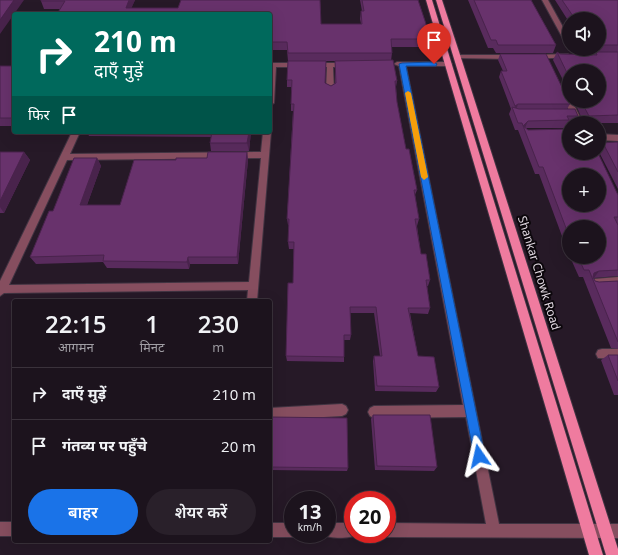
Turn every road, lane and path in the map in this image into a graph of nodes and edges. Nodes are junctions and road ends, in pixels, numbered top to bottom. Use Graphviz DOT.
graph roads {
  1 [pos="429,0"];
  2 [pos="439,0"];
  3 [pos="545,0"];
  4 [pos="562,31"];
  5 [pos="576,56"];
  6 [pos="458,57"];
  7 [pos="449,64"];
  8 [pos="272,65"];
  9 [pos="330,65"];
  10 [pos="355,65"];
  11 [pos="560,85"];
  12 [pos="330,90"];
  13 [pos="573,116"];
  14 [pos="75,134"];
  15 [pos="267,134"];
  16 [pos="606,137"];
  17 [pos="618,138"];
  18 [pos="265,155"];
  19 [pos="64,157"];
  20 [pos="618,281"];
  21 [pos="594,283"];
  22 [pos="254,286"];
  23 [pos="1,291"];
  24 [pos="252,299"];
  25 [pos="602,354"];
  26 [pos="618,354"];
  27 [pos="342,410"];
  28 [pos="470,411"];
  29 [pos="374,412"];
  30 [pos="272,414"];
  31 [pos="272,530"];
  32 [pos="284,530"];
  33 [pos="396,530"];
  34 [pos="494,531"];
  35 [pos="589,531"];
  36 [pos="612,531"];
  37 [pos="596,555"];
  38 [pos="613,555"];
  1 -- 7 [label="main road"];
  2 -- 6 [label="main road, Shankar Chowk Road"];
  3 -- 4 [label="street"];
  5 -- 6 [label="street"];
  6 -- 36 [label="main road, Shankar Chowk Road"];
  7 -- 28 [label="street"];
  7 -- 35 [label="main road"];
  8 -- 9 [label="street"];
  9 -- 10 [label="street"];
  9 -- 12 [label="street"];
  11 -- 13 [label="street"];
  14 -- 19 [label="street"];
  15 -- 18 [label="street"];
  16 -- 17 [label="street"];
  18 -- 19 [label="street"];
  18 -- 22 [label="street"];
  19 -- 23 [label="street"];
  20 -- 21 [label="street"];
  22 -- 23 [label="street"];
  22 -- 24 [label="street"];
  25 -- 26 [label="street"];
  27 -- 30 [label="street"];
  28 -- 29 [label="street"];
  28 -- 34 [label="street"];
  31 -- 32 [label="street"];
  33 -- 34 [label="street"];
  34 -- 35 [label="street"];
  35 -- 36 [label="street"];
  35 -- 37 [label="main road"];
  36 -- 38 [label="main road, Shankar Chowk Road"];
}
